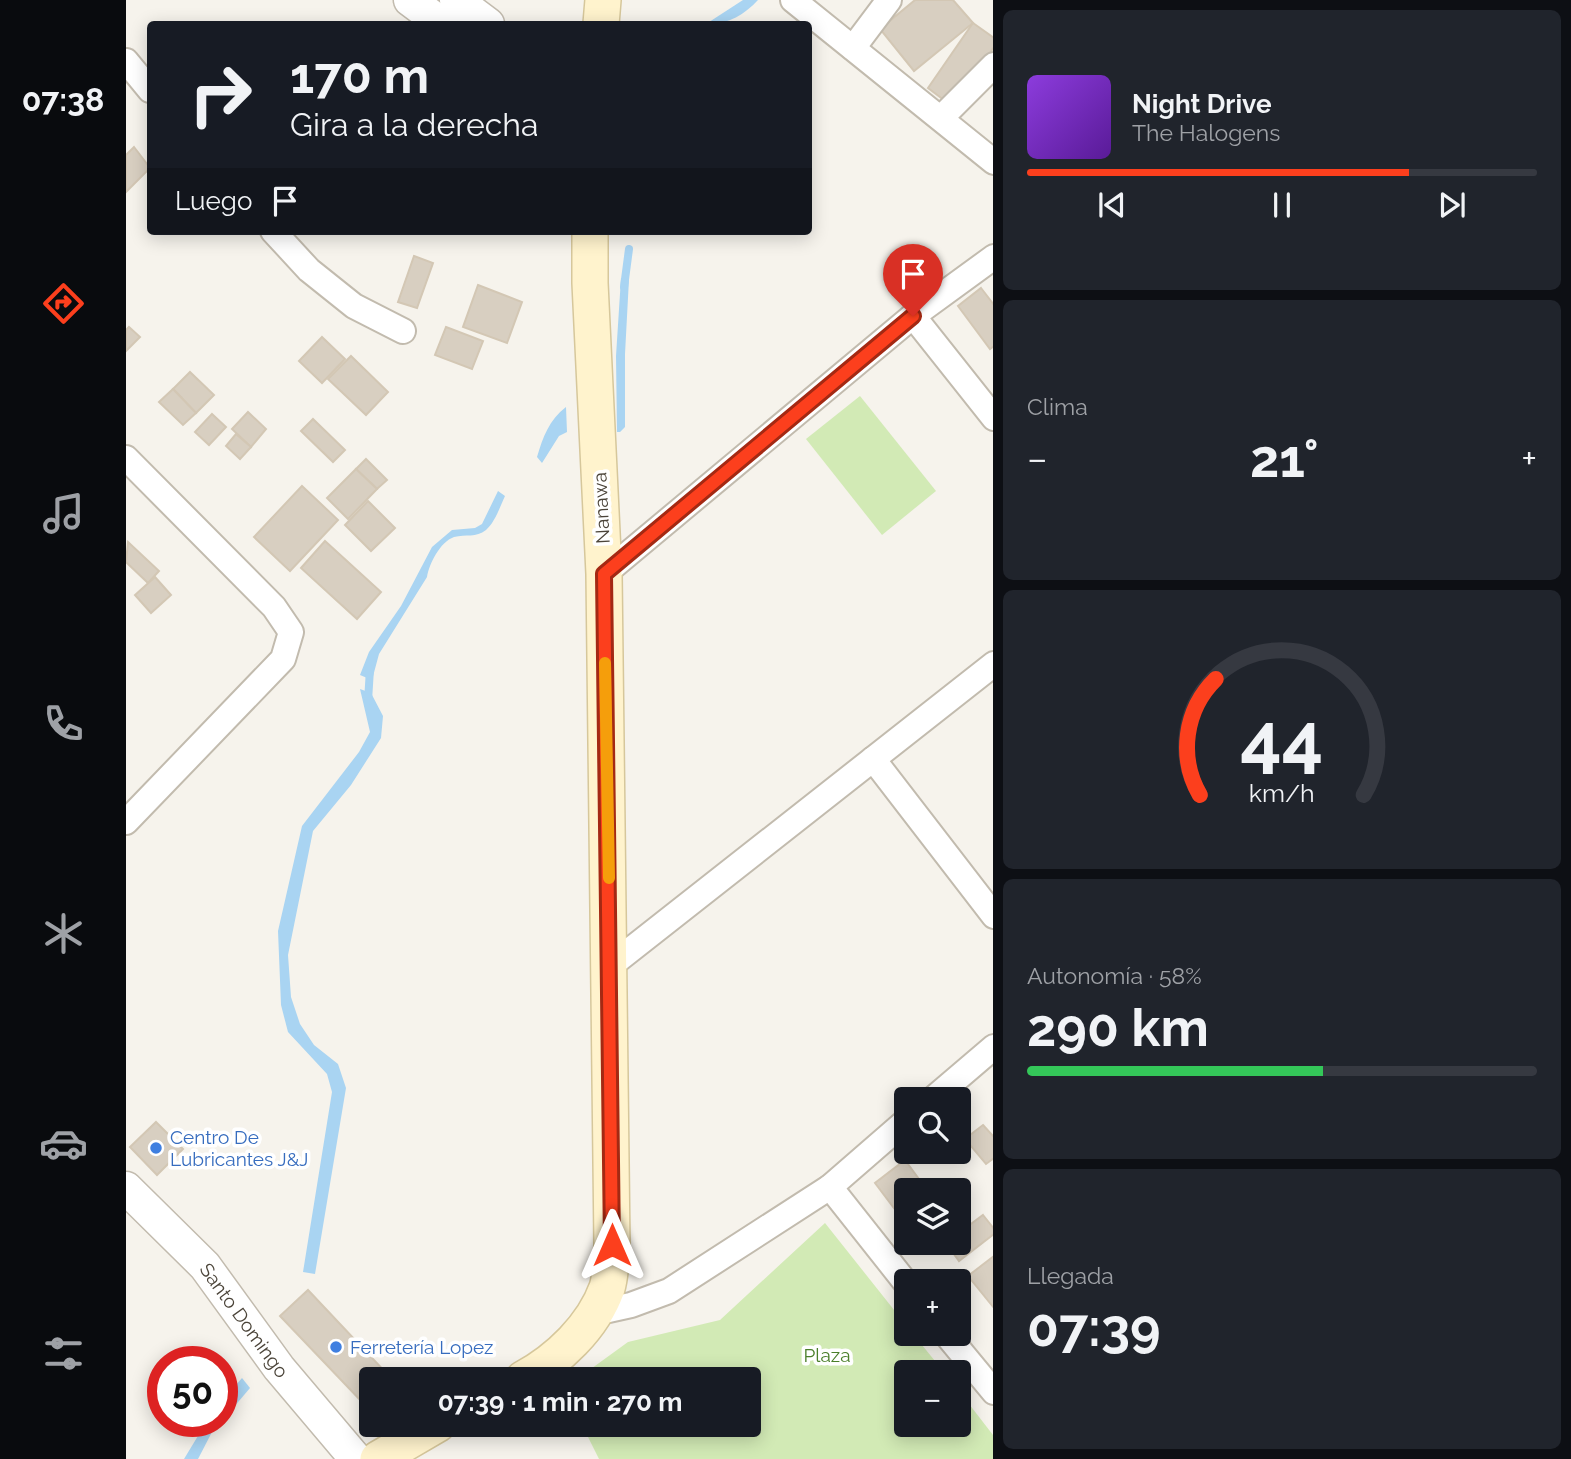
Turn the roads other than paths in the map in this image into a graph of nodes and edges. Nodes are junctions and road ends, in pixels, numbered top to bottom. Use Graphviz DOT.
graph roads {
  1 [pos="410,0"];
  2 [pos="456,0"];
  3 [pos="603,0"];
  4 [pos="793,0"];
  5 [pos="889,0"];
  6 [pos="438,21"];
  7 [pos="484,21"];
  8 [pos="601,21"];
  9 [pos="853,48"];
  10 [pos="126,61"];
  11 [pos="993,65"];
  12 [pos="147,86"];
  13 [pos="941,118"];
  14 [pos="993,162"];
  15 [pos="277,235"];
  16 [pos="590,235"];
  17 [pos="993,257"];
  18 [pos="913,316"];
  19 [pos="403,331"];
  20 [pos="993,418"];
  21 [pos="126,458"];
  22 [pos="604,574"];
  23 [pos="993,664"];
  24 [pos="873,759"];
  25 [pos="126,822"];
  26 [pos="993,916"];
  27 [pos="610,966"];
  28 [pos="993,1047"];
  29 [pos="947,1087"];
  30 [pos="894,1131"];
  31 [pos="830,1187"];
  32 [pos="126,1188"];
  33 [pos="895,1269"];
  34 [pos="595,1314"];
  35 [pos="957,1346"];
  36 [pos="540,1367"];
  37 [pos="993,1392"];
  38 [pos="416,1437"];
  39 [pos="356,1459"];
  40 [pos="378,1459"];
  1 -- 6 [label="street"];
  2 -- 7 [label="street"];
  3 -- 8 [label="main road"];
  4 -- 9 [label="street"];
  5 -- 9 [label="street"];
  9 -- 13 [label="street"];
  10 -- 12 [label="street"];
  11 -- 13 [label="street"];
  13 -- 14 [label="street"];
  15 -- 19 [label="street"];
  16 -- 22 [label="main road, Nanawa"];
  17 -- 18 [label="street"];
  18 -- 20 [label="street"];
  18 -- 22 [label="street"];
  21 -- 25 [label="street"];
  22 -- 27 [label="main road, Nanawa"];
  23 -- 24 [label="street"];
  24 -- 26 [label="street"];
  24 -- 27 [label="street"];
  27 -- 34 [label="main road, Nanawa"];
  28 -- 29 [label="street"];
  30 -- 31 [label="street"];
  31 -- 33 [label="street"];
  31 -- 34 [label="street"];
  32 -- 39 [label="street, Santo Domingo"];
  34 -- 36 [label="main road, Nanawa"];
  35 -- 37 [label="street"];
  38 -- 40 [label="main road"];
}
